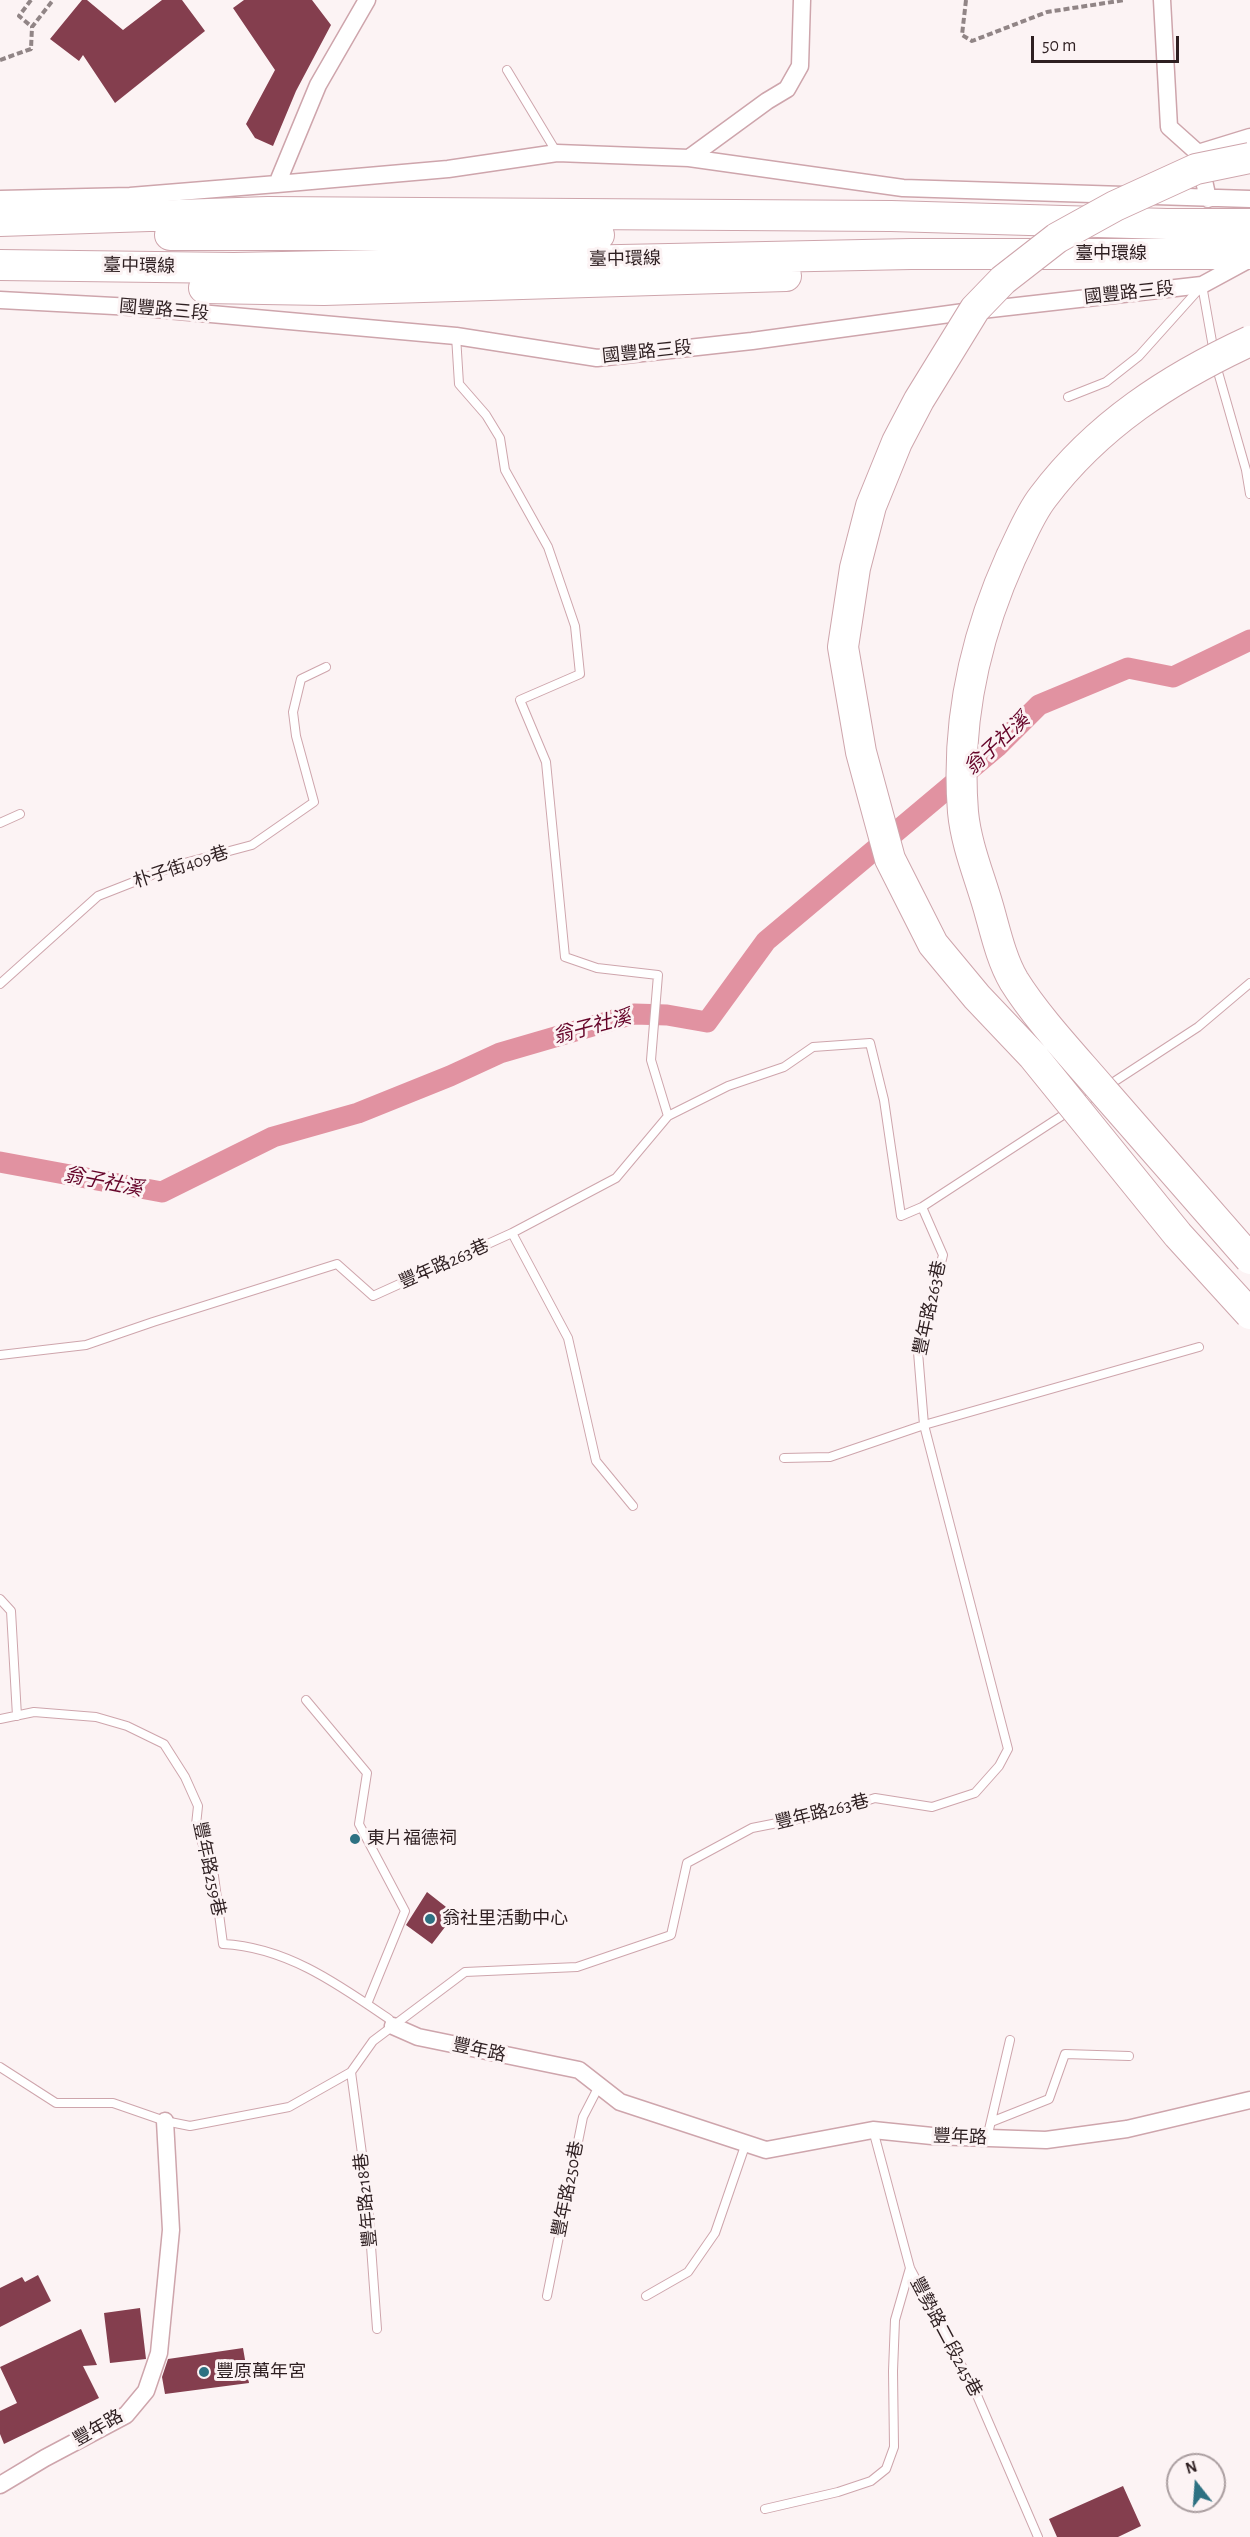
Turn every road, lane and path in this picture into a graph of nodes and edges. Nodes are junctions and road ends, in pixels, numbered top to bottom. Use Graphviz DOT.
graph roads {
  1 [pos="31,0"];
  2 [pos="52,0"];
  3 [pos="367,0"];
  4 [pos="802,0"];
  5 [pos="966,0"];
  6 [pos="1125,0"];
  7 [pos="1162,0"];
  8 [pos="32,27"];
  9 [pos="0,60"];
  10 [pos="507,70"];
  11 [pos="1250,137"];
  12 [pos="557,153"];
  13 [pos="1198,153"];
  14 [pos="689,158"];
  15 [pos="1250,158"];
  16 [pos="277,184"];
  17 [pos="1208,199"];
  18 [pos="1250,199"];
  19 [pos="0,200"];
  20 [pos="0,221"];
  21 [pos="1250,226"];
  22 [pos="0,234"];
  23 [pos="1248,258"];
  24 [pos="0,265"];
  25 [pos="0,282"];
  26 [pos="1202,285"];
  27 [pos="0,300"];
  28 [pos="456,336"];
  29 [pos="1250,341"];
  30 [pos="1068,398"];
  31 [pos="1250,494"];
  32 [pos="326,667"];
  33 [pos="20,814"];
  34 [pos="0,823"];
  35 [pos="1250,983"];
  36 [pos="0,984"];
  37 [pos="668,1116"];
  38 [pos="922,1207"];
  39 [pos="512,1233"];
  40 [pos="1250,1259"];
  41 [pos="1250,1314"];
  42 [pos="1199,1347"];
  43 [pos="0,1355"];
  44 [pos="924,1425"];
  45 [pos="783,1458"];
  46 [pos="633,1506"];
  47 [pos="0,1599"];
  48 [pos="306,1700"];
  49 [pos="17,1716"];
  50 [pos="0,1719"];
  51 [pos="367,2004"];
  52 [pos="393,2026"];
  53 [pos="1010,2040"];
  54 [pos="1129,2056"];
  55 [pos="0,2067"];
  56 [pos="351,2072"];
  57 [pos="599,2086"];
  58 [pos="1250,2100"];
  59 [pos="165,2121"];
  60 [pos="873,2130"];
  61 [pos="989,2130"];
  62 [pos="746,2143"];
  63 [pos="910,2268"];
  64 [pos="547,2296"];
  65 [pos="646,2296"];
  66 [pos="377,2329"];
  67 [pos="0,2485"];
  68 [pos="765,2509"];
  69 [pos="1038,2537"];
  1 -- 8 [label="path"];
  2 -- 8 [label="path"];
  3 -- 16 [label="street"];
  4 -- 14 [label="street"];
  5 -- 6 [label="path"];
  7 -- 13 [label="street"];
  8 -- 9 [label="path"];
  10 -- 12 [label="lane"];
  11 -- 13 [label="street"];
  12 -- 14 [label="street"];
  12 -- 16 [label="street"];
  13 -- 17 [label="street"];
  14 -- 17 [label="street"];
  15 -- 41 [label="highway, bridge"];
  16 -- 19 [label="street"];
  17 -- 18 [label="street"];
  20 -- 21 [label="highway"];
  21 -- 22 [label="highway, 臺中環線, bridge"];
  23 -- 24 [label="highway, 臺中環線"];
  23 -- 25 [label="highway, bridge"];
  23 -- 26 [label="street, 國豐路三段"];
  26 -- 28 [label="street, 國豐路三段"];
  26 -- 30 [label="lane"];
  26 -- 31 [label="lane"];
  27 -- 28 [label="street, 國豐路三段"];
  28 -- 37 [label="lane"];
  29 -- 40 [label="highway, bridge"];
  32 -- 36 [label="lane, 朴子街409巷"];
  33 -- 34 [label="lane"];
  35 -- 38 [label="lane, 豐年路263巷"];
  37 -- 38 [label="lane, 豐年路263巷"];
  37 -- 39 [label="lane, 豐年路263巷"];
  38 -- 44 [label="lane, 豐年路263巷"];
  39 -- 43 [label="lane, 豐年路263巷"];
  39 -- 46 [label="lane"];
  42 -- 44 [label="lane"];
  44 -- 45 [label="lane"];
  44 -- 52 [label="lane, 豐年路263巷"];
  47 -- 49 [label="lane"];
  48 -- 51 [label="lane"];
  49 -- 50 [label="lane, 豐年路259巷"];
  49 -- 51 [label="lane, 豐年路259巷"];
  51 -- 52 [label="lane, 豐年路259巷"];
  52 -- 56 [label="lane"];
  52 -- 57 [label="street, 豐年路"];
  53 -- 61 [label="lane"];
  54 -- 61 [label="lane"];
  55 -- 59 [label="lane"];
  56 -- 59 [label="lane"];
  56 -- 66 [label="lane, 豐年路218巷"];
  57 -- 62 [label="street, 豐年路"];
  57 -- 64 [label="lane, 豐年路250巷"];
  58 -- 61 [label="street, 豐年路"];
  59 -- 67 [label="street, 豐年路"];
  60 -- 61 [label="street, 豐年路"];
  60 -- 62 [label="street, 豐年路"];
  60 -- 63 [label="lane, 豐勢路二段245巷"];
  62 -- 65 [label="lane"];
  63 -- 68 [label="lane"];
  63 -- 69 [label="lane, 豐勢路二段245巷"];
}
